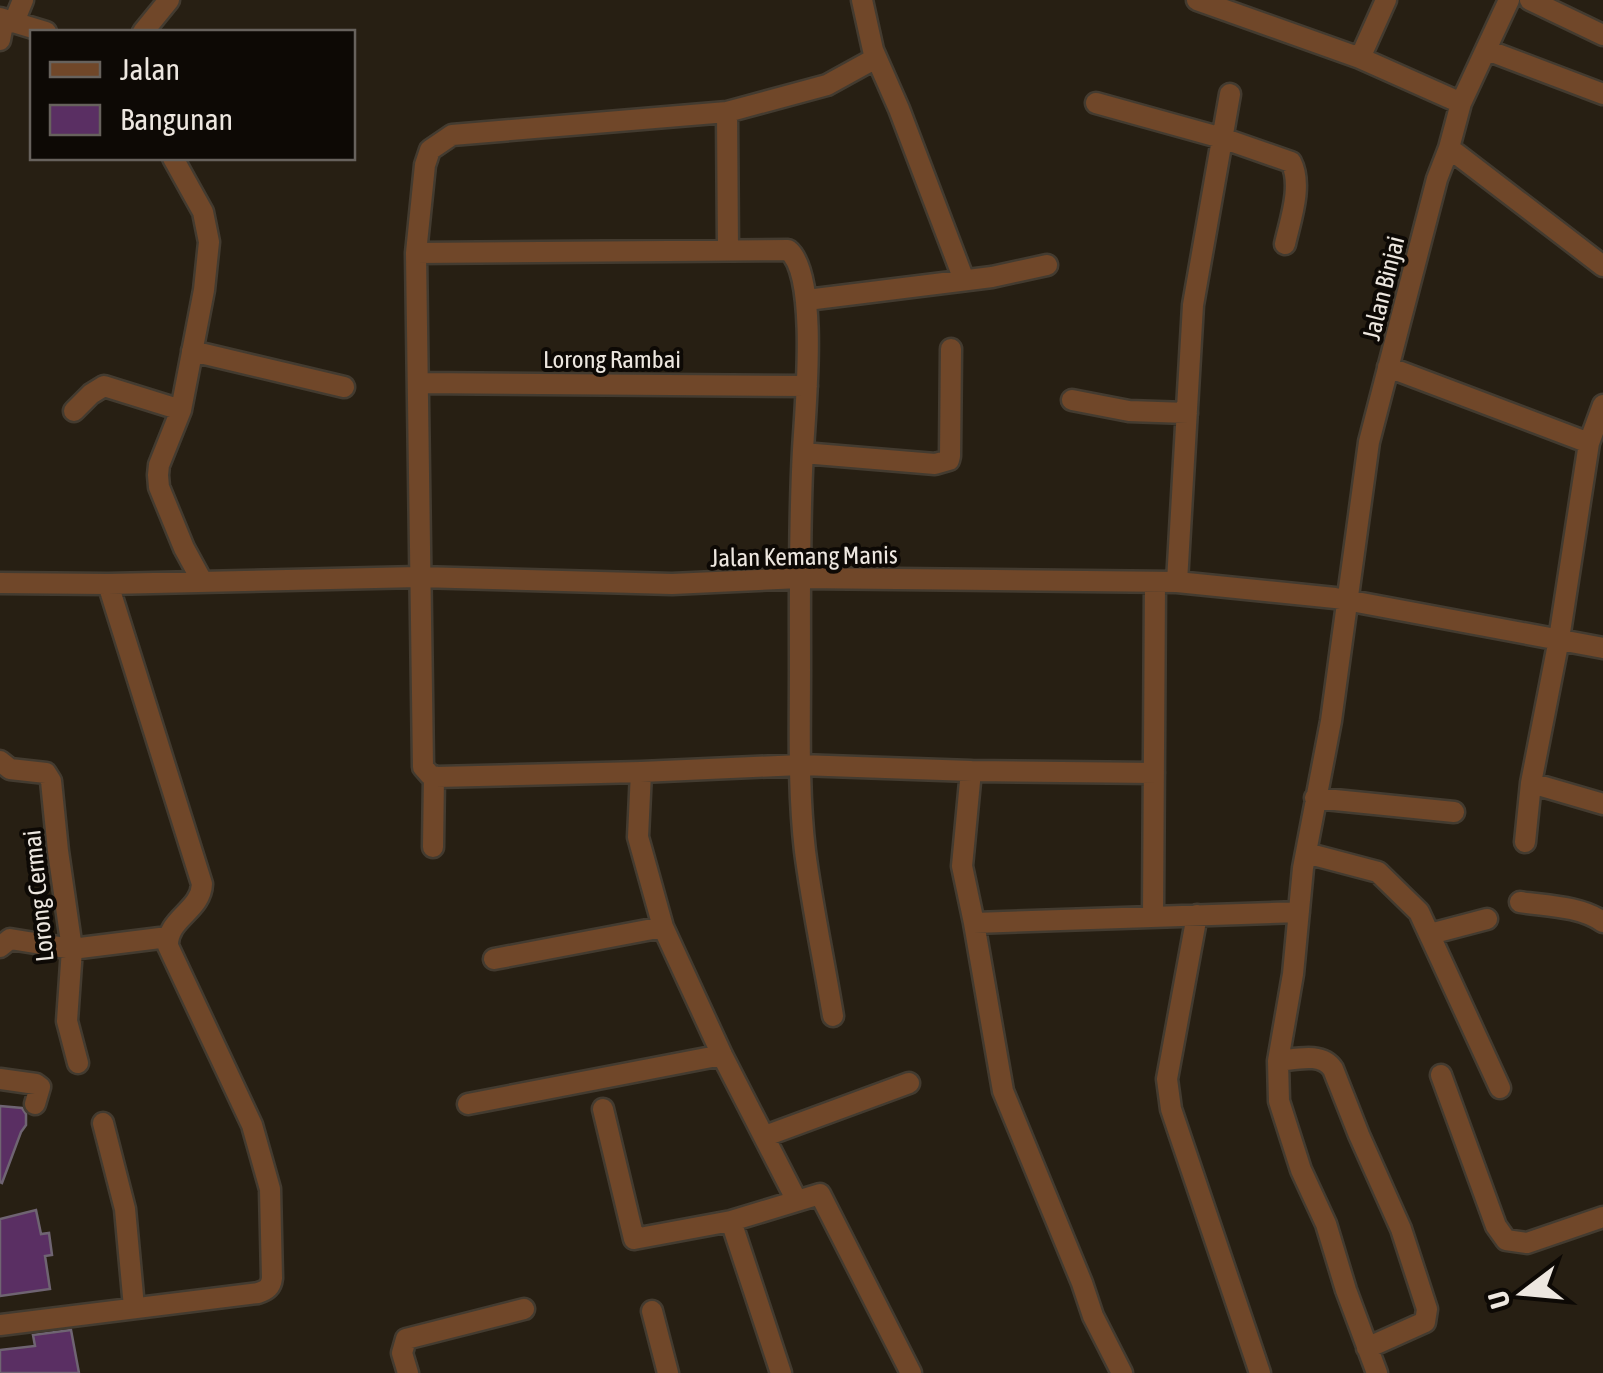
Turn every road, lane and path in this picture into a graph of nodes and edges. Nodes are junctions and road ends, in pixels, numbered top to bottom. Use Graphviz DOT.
graph roads {
  1 [pos="22,0"];
  2 [pos="169,0"];
  3 [pos="862,0"];
  4 [pos="1197,0"];
  5 [pos="1386,0"];
  6 [pos="1509,0"];
  7 [pos="1530,0"];
  8 [pos="4,25"];
  9 [pos="34,30"];
  10 [pos="145,30"];
  11 [pos="1603,35"];
  12 [pos="1486,50"];
  13 [pos="876,58"];
  14 [pos="1360,58"];
  15 [pos="1230,94"];
  16 [pos="1603,94"];
  17 [pos="1096,103"];
  18 [pos="1461,103"];
  19 [pos="727,112"];
  20 [pos="1222,138"];
  21 [pos="1448,148"];
  22 [pos="174,160"];
  23 [pos="1285,244"];
  24 [pos="728,250"];
  25 [pos="416,253"];
  26 [pos="1046,265"];
  27 [pos="1603,266"];
  28 [pos="964,280"];
  29 [pos="807,300"];
  30 [pos="952,349"];
  31 [pos="192,351"];
  32 [pos="1388,368"];
  33 [pos="418,383"];
  34 [pos="806,386"];
  35 [pos="344,387"];
  36 [pos="1072,400"];
  37 [pos="1603,405"];
  38 [pos="182,410"];
  39 [pos="74,412"];
  40 [pos="1187,413"];
  41 [pos="1589,442"];
  42 [pos="802,453"];
  43 [pos="419,577"];
  44 [pos="800,578"];
  45 [pos="202,582"];
  46 [pos="1166,582"];
  47 [pos="0,583"];
  48 [pos="108,584"];
  49 [pos="1346,600"];
  50 [pos="1559,639"];
  51 [pos="1603,648"];
  52 [pos="0,761"];
  53 [pos="800,765"];
  54 [pos="972,771"];
  55 [pos="641,772"];
  56 [pos="1154,773"];
  57 [pos="434,776"];
  58 [pos="1531,783"];
  59 [pos="1315,798"];
  60 [pos="1603,804"];
  61 [pos="1454,812"];
  62 [pos="1524,842"];
  63 [pos="433,846"];
  64 [pos="1306,853"];
  65 [pos="1520,902"];
  66 [pos="1299,912"];
  67 [pos="1196,915"];
  68 [pos="1153,917"];
  69 [pos="1487,919"];
  70 [pos="1603,922"];
  71 [pos="974,923"];
  72 [pos="663,927"];
  73 [pos="1430,934"];
  74 [pos="168,936"];
  75 [pos="0,946"];
  76 [pos="72,949"];
  77 [pos="494,959"];
  78 [pos="833,1016"];
  79 [pos="722,1056"];
  80 [pos="1278,1060"];
  81 [pos="78,1063"];
  82 [pos="1441,1075"];
  83 [pos="0,1079"];
  84 [pos="909,1083"];
  85 [pos="1500,1088"];
  86 [pos="35,1104"];
  87 [pos="468,1104"];
  88 [pos="603,1109"];
  89 [pos="103,1123"];
  90 [pos="765,1136"];
  91 [pos="797,1201"];
  92 [pos="1603,1217"];
  93 [pos="730,1221"];
  94 [pos="134,1307"];
  95 [pos="524,1309"];
  96 [pos="652,1312"];
  97 [pos="0,1324"];
  98 [pos="1367,1348"];
  99 [pos="408,1373"];
  100 [pos="668,1373"];
  101 [pos="782,1373"];
  102 [pos="911,1373"];
  103 [pos="1122,1373"];
  104 [pos="1260,1373"];
  105 [pos="1377,1373"];
  1 -- 8 [label="street"];
  2 -- 10 [label="street"];
  3 -- 13 [label="street"];
  4 -- 14 [label="street"];
  5 -- 14 [label="street"];
  6 -- 12 [label="street, Jalan Binjai"];
  7 -- 11 [label="street"];
  8 -- 9 [label="street"];
  12 -- 16 [label="street"];
  12 -- 18 [label="street, Jalan Binjai"];
  13 -- 19 [label="street"];
  13 -- 28 [label="street"];
  14 -- 18 [label="street"];
  15 -- 20 [label="street"];
  17 -- 20 [label="street"];
  18 -- 21 [label="street, Jalan Binjai"];
  19 -- 24 [label="street"];
  19 -- 25 [label="street"];
  20 -- 23 [label="street"];
  20 -- 40 [label="street"];
  21 -- 27 [label="street"];
  21 -- 32 [label="street, Jalan Binjai"];
  22 -- 31 [label="street"];
  24 -- 25 [label="street"];
  24 -- 29 [label="street"];
  25 -- 33 [label="street"];
  26 -- 28 [label="street"];
  28 -- 29 [label="street"];
  29 -- 34 [label="street"];
  30 -- 42 [label="street"];
  31 -- 35 [label="street"];
  31 -- 38 [label="street"];
  32 -- 41 [label="street"];
  32 -- 49 [label="street, Jalan Binjai"];
  33 -- 34 [label="street, Lorong Rambai"];
  33 -- 43 [label="street"];
  34 -- 42 [label="street"];
  36 -- 40 [label="street"];
  37 -- 41 [label="street"];
  38 -- 39 [label="street"];
  38 -- 45 [label="street"];
  40 -- 46 [label="street"];
  41 -- 50 [label="street"];
  42 -- 44 [label="street"];
  43 -- 44 [label="street, Jalan Kemang Manis"];
  43 -- 45 [label="street, Jalan Kemang Manis"];
  43 -- 57 [label="street"];
  44 -- 46 [label="street, Jalan Kemang Manis"];
  44 -- 53 [label="street"];
  45 -- 48 [label="street, Jalan Kemang Manis"];
  46 -- 49 [label="street, Jalan Kemang Manis"];
  46 -- 56 [label="street"];
  47 -- 48 [label="street, Jalan Kemang Manis"];
  48 -- 74 [label="street"];
  49 -- 50 [label="street, Jalan Kemang Manis"];
  49 -- 59 [label="street, Jalan Binjai"];
  50 -- 51 [label="street, Jalan Kemang Manis"];
  50 -- 58 [label="street"];
  52 -- 76 [label="street, Lorong Cermai"];
  53 -- 54 [label="street"];
  53 -- 55 [label="street"];
  53 -- 78 [label="street"];
  54 -- 56 [label="street"];
  54 -- 71 [label="street"];
  55 -- 57 [label="street"];
  55 -- 72 [label="street"];
  56 -- 68 [label="street"];
  57 -- 63 [label="street"];
  58 -- 60 [label="street"];
  58 -- 62 [label="street"];
  59 -- 61 [label="street"];
  59 -- 64 [label="street, Jalan Binjai"];
  64 -- 66 [label="street, Jalan Binjai"];
  64 -- 73 [label="street"];
  65 -- 70 [label="street"];
  66 -- 67 [label="street"];
  66 -- 80 [label="street, Jalan Binjai"];
  67 -- 68 [label="street"];
  67 -- 104 [label="street"];
  68 -- 71 [label="street"];
  69 -- 73 [label="street"];
  71 -- 103 [label="street"];
  72 -- 77 [label="street"];
  72 -- 79 [label="street"];
  73 -- 85 [label="street"];
  74 -- 76 [label="street"];
  74 -- 94 [label="street"];
  75 -- 76 [label="street"];
  76 -- 81 [label="street, Lorong Cermai"];
  79 -- 87 [label="street"];
  79 -- 90 [label="street"];
  80 -- 98 [label="street, Jalan Binjai"];
  80 -- 98 [label="street"];
  82 -- 92 [label="street"];
  83 -- 86 [label="street"];
  84 -- 90 [label="street"];
  88 -- 93 [label="street"];
  89 -- 94 [label="street"];
  90 -- 91 [label="street"];
  91 -- 93 [label="street"];
  91 -- 102 [label="street"];
  93 -- 101 [label="street"];
  94 -- 97 [label="street"];
  95 -- 99 [label="street"];
  96 -- 100 [label="street"];
  98 -- 105 [label="street, Jalan Binjai"];
}
